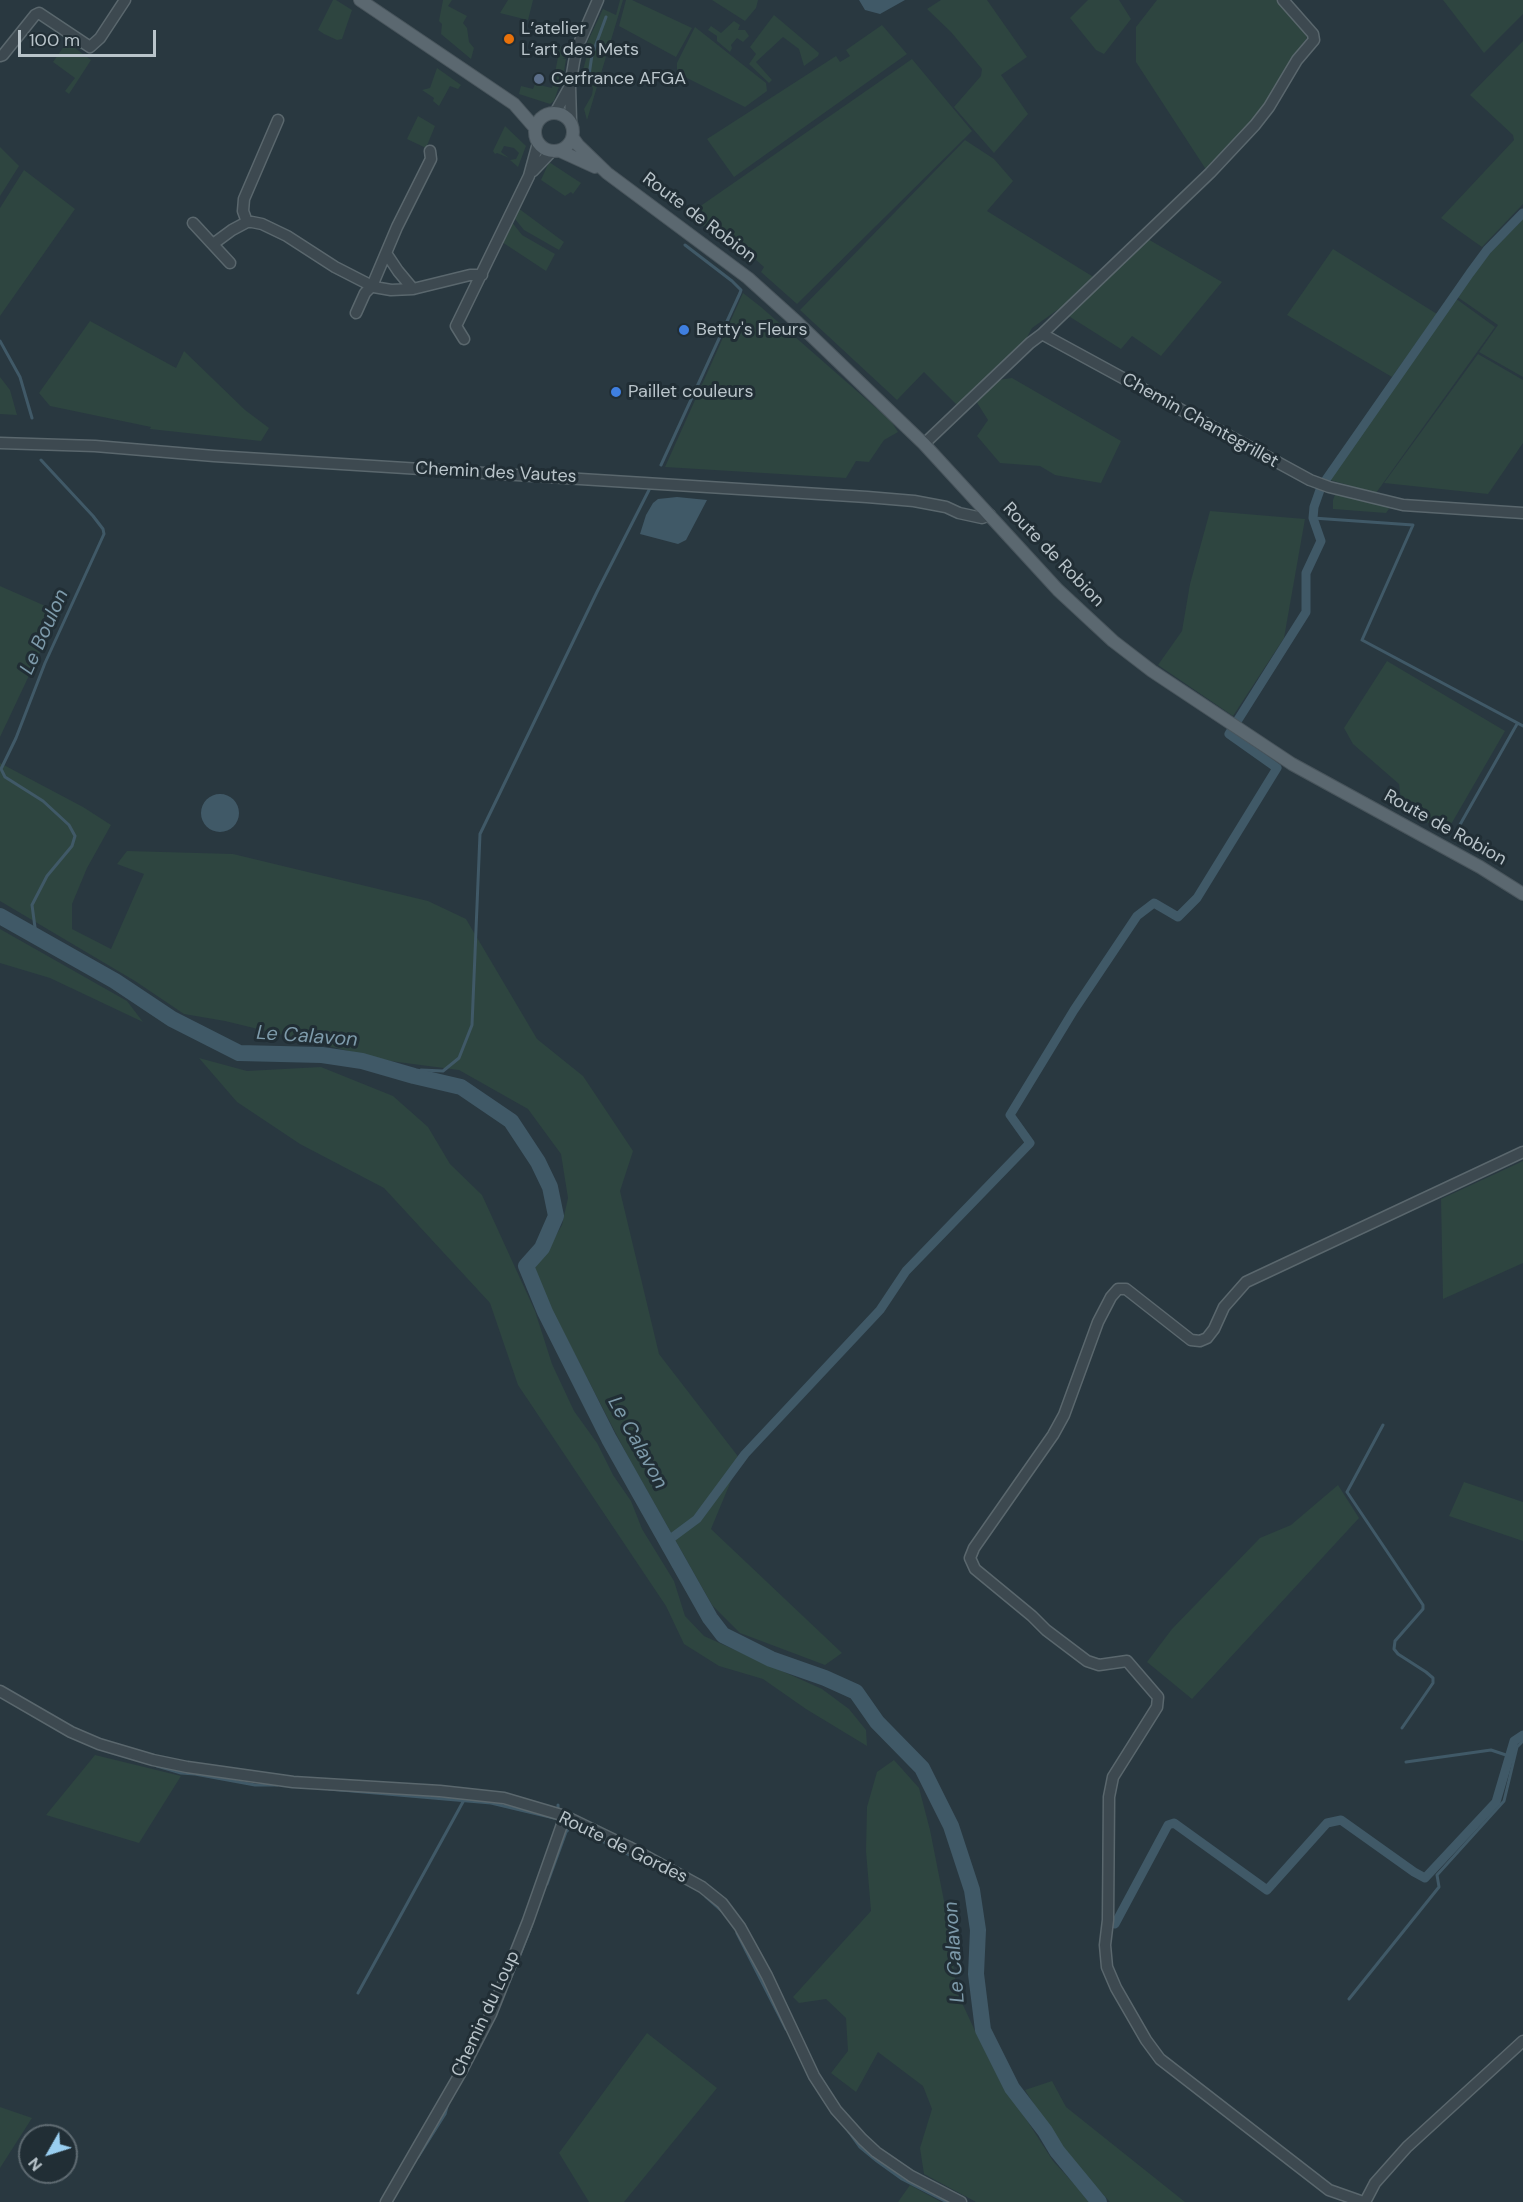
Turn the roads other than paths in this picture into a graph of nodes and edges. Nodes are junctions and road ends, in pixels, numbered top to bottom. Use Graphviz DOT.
graph roads {
  1 [pos="125,0"];
  2 [pos="360,0"];
  3 [pos="598,0"];
  4 [pos="1283,0"];
  5 [pos="0,56"];
  6 [pos="570,86"];
  7 [pos="514,104"];
  8 [pos="550,114"];
  9 [pos="278,120"];
  10 [pos="571,121"];
  11 [pos="535,128"];
  12 [pos="573,138"];
  13 [pos="538,143"];
  14 [pos="430,151"];
  15 [pos="556,151"];
  16 [pos="607,172"];
  17 [pos="530,176"];
  18 [pos="247,222"];
  19 [pos="193,223"];
  20 [pos="213,244"];
  21 [pos="386,253"];
  22 [pos="230,263"];
  23 [pos="482,275"];
  24 [pos="372,286"];
  25 [pos="413,289"];
  26 [pos="356,313"];
  27 [pos="1042,334"];
  28 [pos="464,339"];
  29 [pos="0,443"];
  30 [pos="924,444"];
  31 [pos="1523,513"];
  32 [pos="990,514"];
  33 [pos="1523,894"];
  34 [pos="1523,1152"];
  35 [pos="0,1691"];
  36 [pos="565,1816"];
  37 [pos="1523,2041"];
  38 [pos="386,2202"];
  39 [pos="962,2202"];
  40 [pos="1364,2202"];
  1 -- 5 [label="street"];
  2 -- 7 [label="main road"];
  3 -- 6 [label="street"];
  4 -- 27 [label="street"];
  6 -- 8 [label="street"];
  6 -- 10 [label="street"];
  7 -- 8 [label="main road"];
  7 -- 11 [label="main road"];
  8 -- 10 [label="main road"];
  8 -- 11 [label="main road"];
  9 -- 18 [label="street"];
  10 -- 12 [label="main road"];
  11 -- 13 [label="main road"];
  12 -- 15 [label="main road"];
  12 -- 16 [label="main road, Route de Robion"];
  13 -- 15 [label="main road"];
  13 -- 17 [label="street"];
  14 -- 21 [label="street"];
  15 -- 16 [label="main road, Route de Robion"];
  15 -- 17 [label="street"];
  16 -- 30 [label="main road, Route de Robion"];
  17 -- 23 [label="street"];
  18 -- 20 [label="street"];
  18 -- 24 [label="street"];
  19 -- 20 [label="street"];
  20 -- 22 [label="street"];
  21 -- 24 [label="street"];
  21 -- 25 [label="street"];
  23 -- 25 [label="street"];
  23 -- 28 [label="street"];
  24 -- 25 [label="street"];
  24 -- 26 [label="street"];
  27 -- 30 [label="street"];
  27 -- 31 [label="street, Chemin Chantegrillet"];
  29 -- 32 [label="street, Chemin des Vautes"];
  30 -- 32 [label="main road, Route de Robion"];
  32 -- 33 [label="main road, Route de Robion"];
  34 -- 40 [label="street"];
  35 -- 36 [label="street, Route de Gordes"];
  36 -- 38 [label="street, Chemin du Loup"];
  36 -- 39 [label="street, Route de Gordes"];
  37 -- 40 [label="street"];
}
